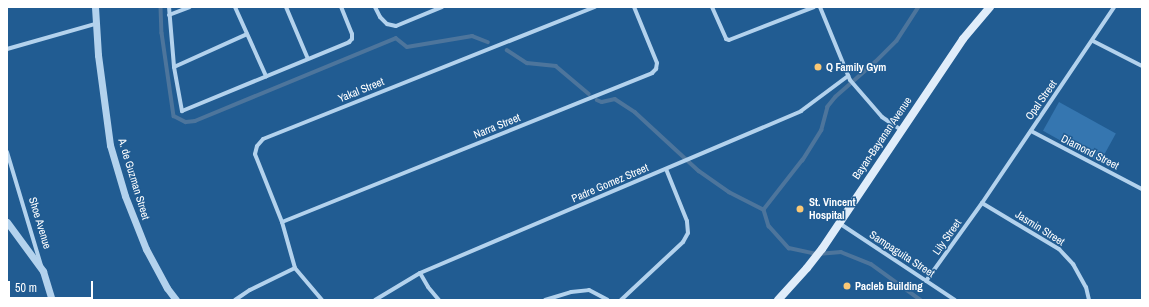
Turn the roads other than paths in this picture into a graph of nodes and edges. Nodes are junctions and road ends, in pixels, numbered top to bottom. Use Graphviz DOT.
graph roads {
  1 [pos="95,7"];
  2 [pos="169,7"];
  3 [pos="190,7"];
  4 [pos="235,7"];
  5 [pos="286,7"];
  6 [pos="341,7"];
  7 [pos="376,7"];
  8 [pos="442,7"];
  9 [pos="595,7"];
  10 [pos="634,7"];
  11 [pos="712,7"];
  12 [pos="814,7"];
  13 [pos="820,7"];
  14 [pos="990,7"];
  15 [pos="1114,7"];
  16 [pos="170,15"];
  17 [pos="95,24"];
  18 [pos="247,34"];
  19 [pos="1093,41"];
  20 [pos="7,49"];
  21 [pos="308,59"];
  22 [pos="1142,66"];
  23 [pos="174,67"];
  24 [pos="266,76"];
  25 [pos="849,78"];
  26 [pos="901,130"];
  27 [pos="1031,131"];
  28 [pos="7,152"];
  29 [pos="666,169"];
  30 [pos="1142,189"];
  31 [pos="982,203"];
  32 [pos="7,222"];
  33 [pos="282,222"];
  34 [pos="839,223"];
  35 [pos="295,268"];
  36 [pos="43,271"];
  37 [pos="420,273"];
  38 [pos="926,281"];
  39 [pos="52,300"];
  40 [pos="176,300"];
  41 [pos="235,300"];
  42 [pos="322,300"];
  43 [pos="375,300"];
  44 [pos="439,300"];
  45 [pos="546,300"];
  46 [pos="608,300"];
  47 [pos="621,300"];
  48 [pos="778,300"];
  49 [pos="955,300"];
  50 [pos="1089,300"];
  1 -- 17 [label="street, A. de Guzman Street"];
  2 -- 16 [label="street"];
  3 -- 16 [label="street"];
  4 -- 18 [label="street"];
  5 -- 21 [label="street"];
  6 -- 21 [label="street"];
  7 -- 8 [label="street"];
  9 -- 33 [label="street, Yakal Street"];
  10 -- 33 [label="street, Narra Street"];
  11 -- 12 [label="street"];
  13 -- 25 [label="street"];
  14 -- 26 [label="main road, Bayan-Bayanan Avenue"];
  15 -- 19 [label="street, Opal Street"];
  16 -- 23 [label="street"];
  17 -- 20 [label="street"];
  17 -- 40 [label="street, A. de Guzman Street"];
  18 -- 23 [label="street"];
  18 -- 24 [label="street"];
  19 -- 22 [label="street"];
  19 -- 27 [label="street, Opal Street"];
  21 -- 24 [label="street"];
  23 -- 24 [label="street"];
  25 -- 26 [label="street"];
  25 -- 29 [label="street, Padre Gomez Street"];
  26 -- 34 [label="main road, Bayan-Bayanan Avenue"];
  27 -- 30 [label="street, Diamond Street"];
  27 -- 31 [label="street, Opal Street"];
  28 -- 36 [label="street, Shoe Avenue"];
  29 -- 37 [label="street, Padre Gomez Street"];
  29 -- 47 [label="street"];
  31 -- 38 [label="street, Lily Street"];
  31 -- 50 [label="street, Jasmin Street"];
  32 -- 36 [label="street"];
  33 -- 35 [label="street, Yakal Street"];
  34 -- 38 [label="street, Sampaguita Street"];
  34 -- 48 [label="main road, Bayan-Bayanan Avenue"];
  35 -- 41 [label="street"];
  35 -- 42 [label="street"];
  36 -- 39 [label="street, Shoe Avenue"];
  37 -- 43 [label="street, Padre Gomez Street"];
  37 -- 44 [label="street"];
  38 -- 49 [label="street, Sampaguita Street"];
  45 -- 46 [label="street"];
}
